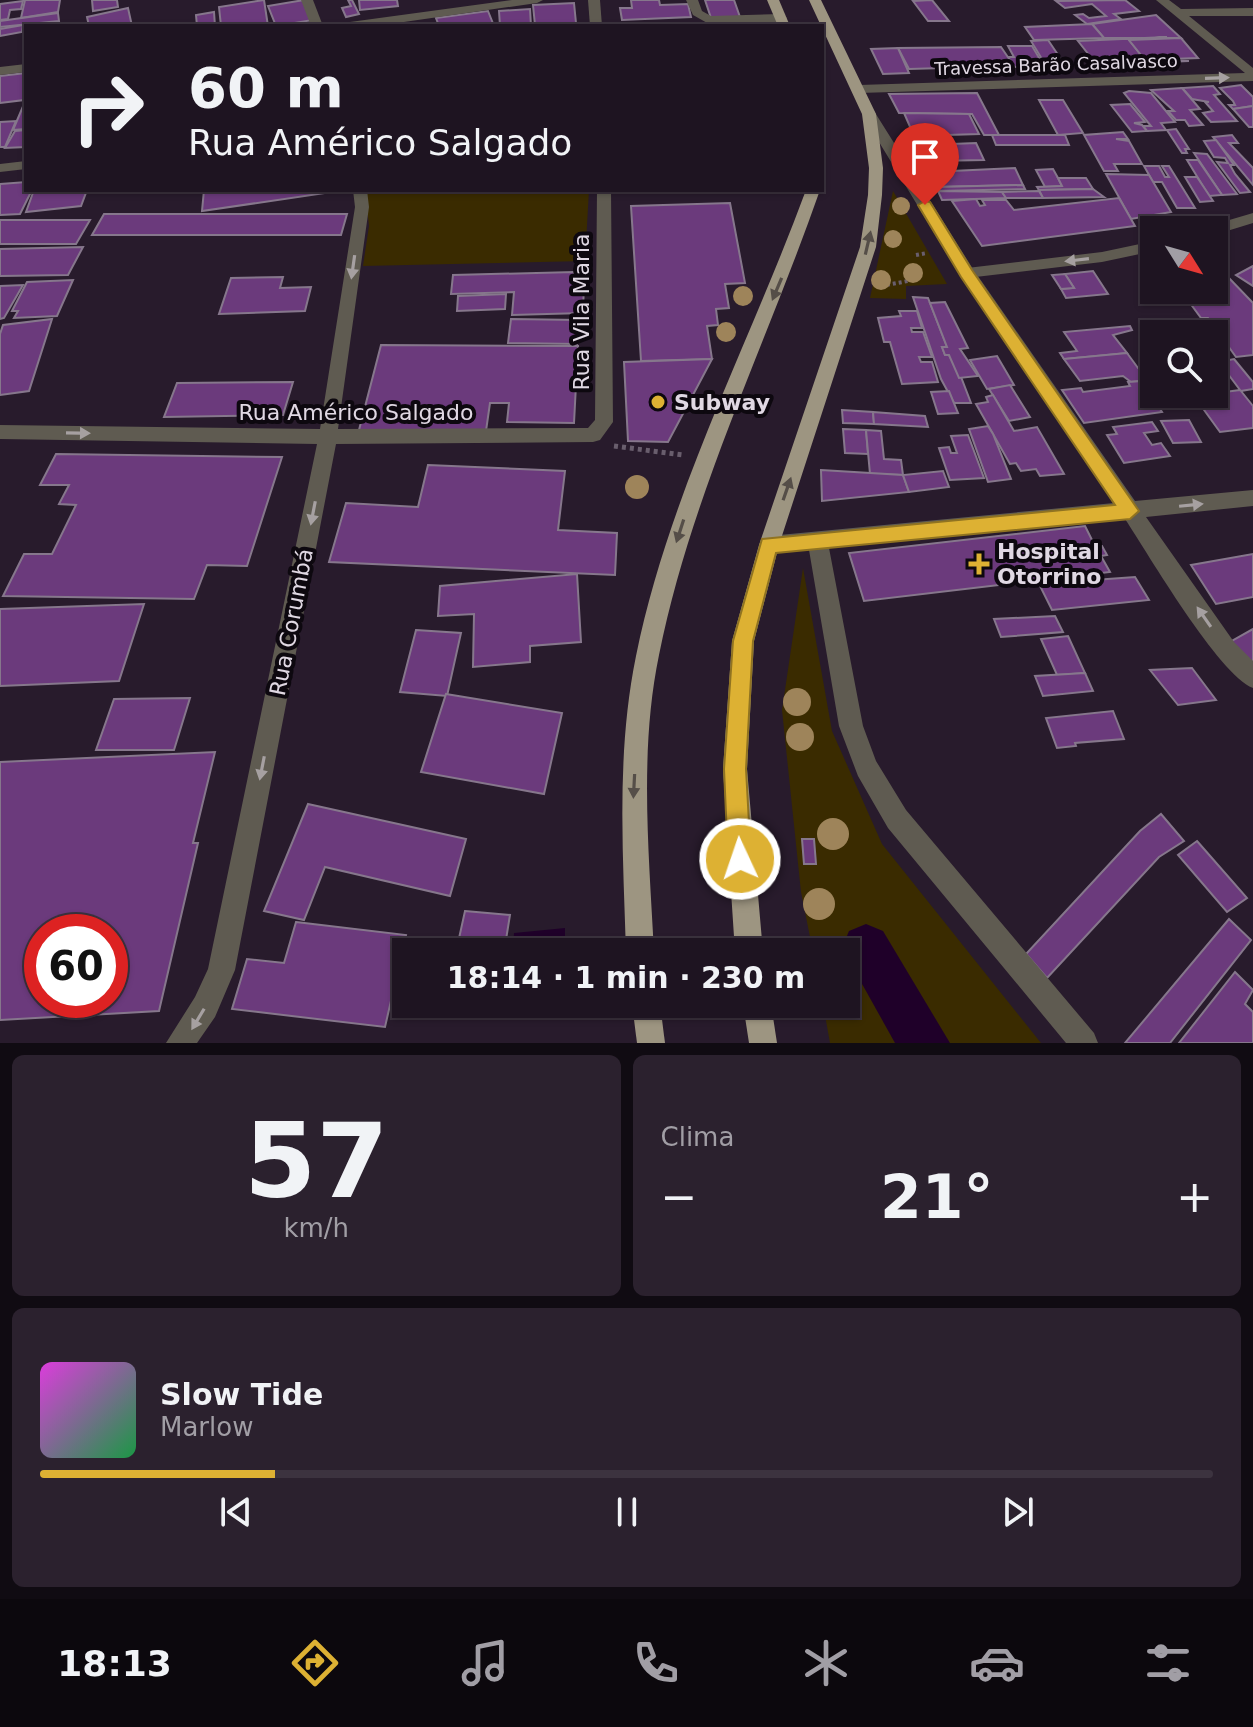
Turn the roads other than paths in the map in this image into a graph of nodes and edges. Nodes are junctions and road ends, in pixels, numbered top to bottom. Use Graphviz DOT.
graph roads {
  1 [pos="307,0"];
  2 [pos="537,0"];
  3 [pos="594,0"];
  4 [pos="692,0"];
  5 [pos="773,0"];
  6 [pos="804,0"];
  7 [pos="815,0"];
  8 [pos="1162,0"];
  9 [pos="1253,12"];
  10 [pos="1179,13"];
  11 [pos="783,22"];
  12 [pos="316,24"];
  13 [pos="364,24"];
  14 [pos="596,24"];
  15 [pos="815,24"];
  16 [pos="824,42"];
  17 [pos="850,67"];
  18 [pos="24,68"];
  19 [pos="0,71"];
  20 [pos="1253,76"];
  21 [pos="859,89"];
  22 [pos="869,114"];
  23 [pos="24,165"];
  24 [pos="0,168"];
  25 [pos="360,192"];
  26 [pos="604,192"];
  27 [pos="812,192"];
  28 [pos="1253,218"];
  29 [pos="1228,226"];
  30 [pos="1140,249"];
  31 [pos="967,273"];
  32 [pos="0,432"];
  33 [pos="598,433"];
  34 [pos="328,437"];
  35 [pos="1253,498"];
  36 [pos="1130,511"];
  37 [pos="818,541"];
  38 [pos="769,545"];
  39 [pos="1253,677"];
  40 [pos="639,938"];
  41 [pos="748,938"];
  42 [pos="648,1018"];
  43 [pos="759,1018"];
  44 [pos="180,1043"];
  45 [pos="651,1043"];
  46 [pos="763,1043"];
  47 [pos="1084,1043"];
  1 -- 12 [label="street"];
  2 -- 13 [label="street"];
  3 -- 14 [label="street"];
  4 -- 11 [label="street"];
  5 -- 11 [label="main road"];
  6 -- 15 [label="main road"];
  7 -- 17 [label="main road"];
  8 -- 10 [label="street"];
  9 -- 10 [label="street"];
  10 -- 20 [label="street"];
  16 -- 17 [label="main road"];
  17 -- 21 [label="main road"];
  18 -- 19 [label="street"];
  21 -- 20 [label="street, Travessa Barão Casalvasco, one-way"];
  21 -- 22 [label="main road"];
  22 -- 31 [label="street"];
  38 -- 22 [label="main road, one-way"];
  23 -- 24 [label="street"];
  25 -- 34 [label="street, Rua Corumbá, one-way"];
  26 -- 33 [label="street, Rua Vila Maria"];
  27 -- 40 [label="main road, one-way"];
  28 -- 29 [label="street"];
  30 -- 31 [label="street, one-way"];
  31 -- 36 [label="street"];
  32 -- 34 [label="street, Rua Américo Salgado, one-way"];
  33 -- 34 [label="street, Rua Américo Salgado"];
  34 -- 44 [label="street, Rua Corumbá, one-way"];
  36 -- 35 [label="street, one-way"];
  36 -- 37 [label="street"];
  39 -- 36 [label="street, one-way"];
  37 -- 38 [label="street"];
  37 -- 47 [label="street"];
  38 -- 41 [label="main road"];
  42 -- 45 [label="main road"];
  43 -- 46 [label="main road"];
}
